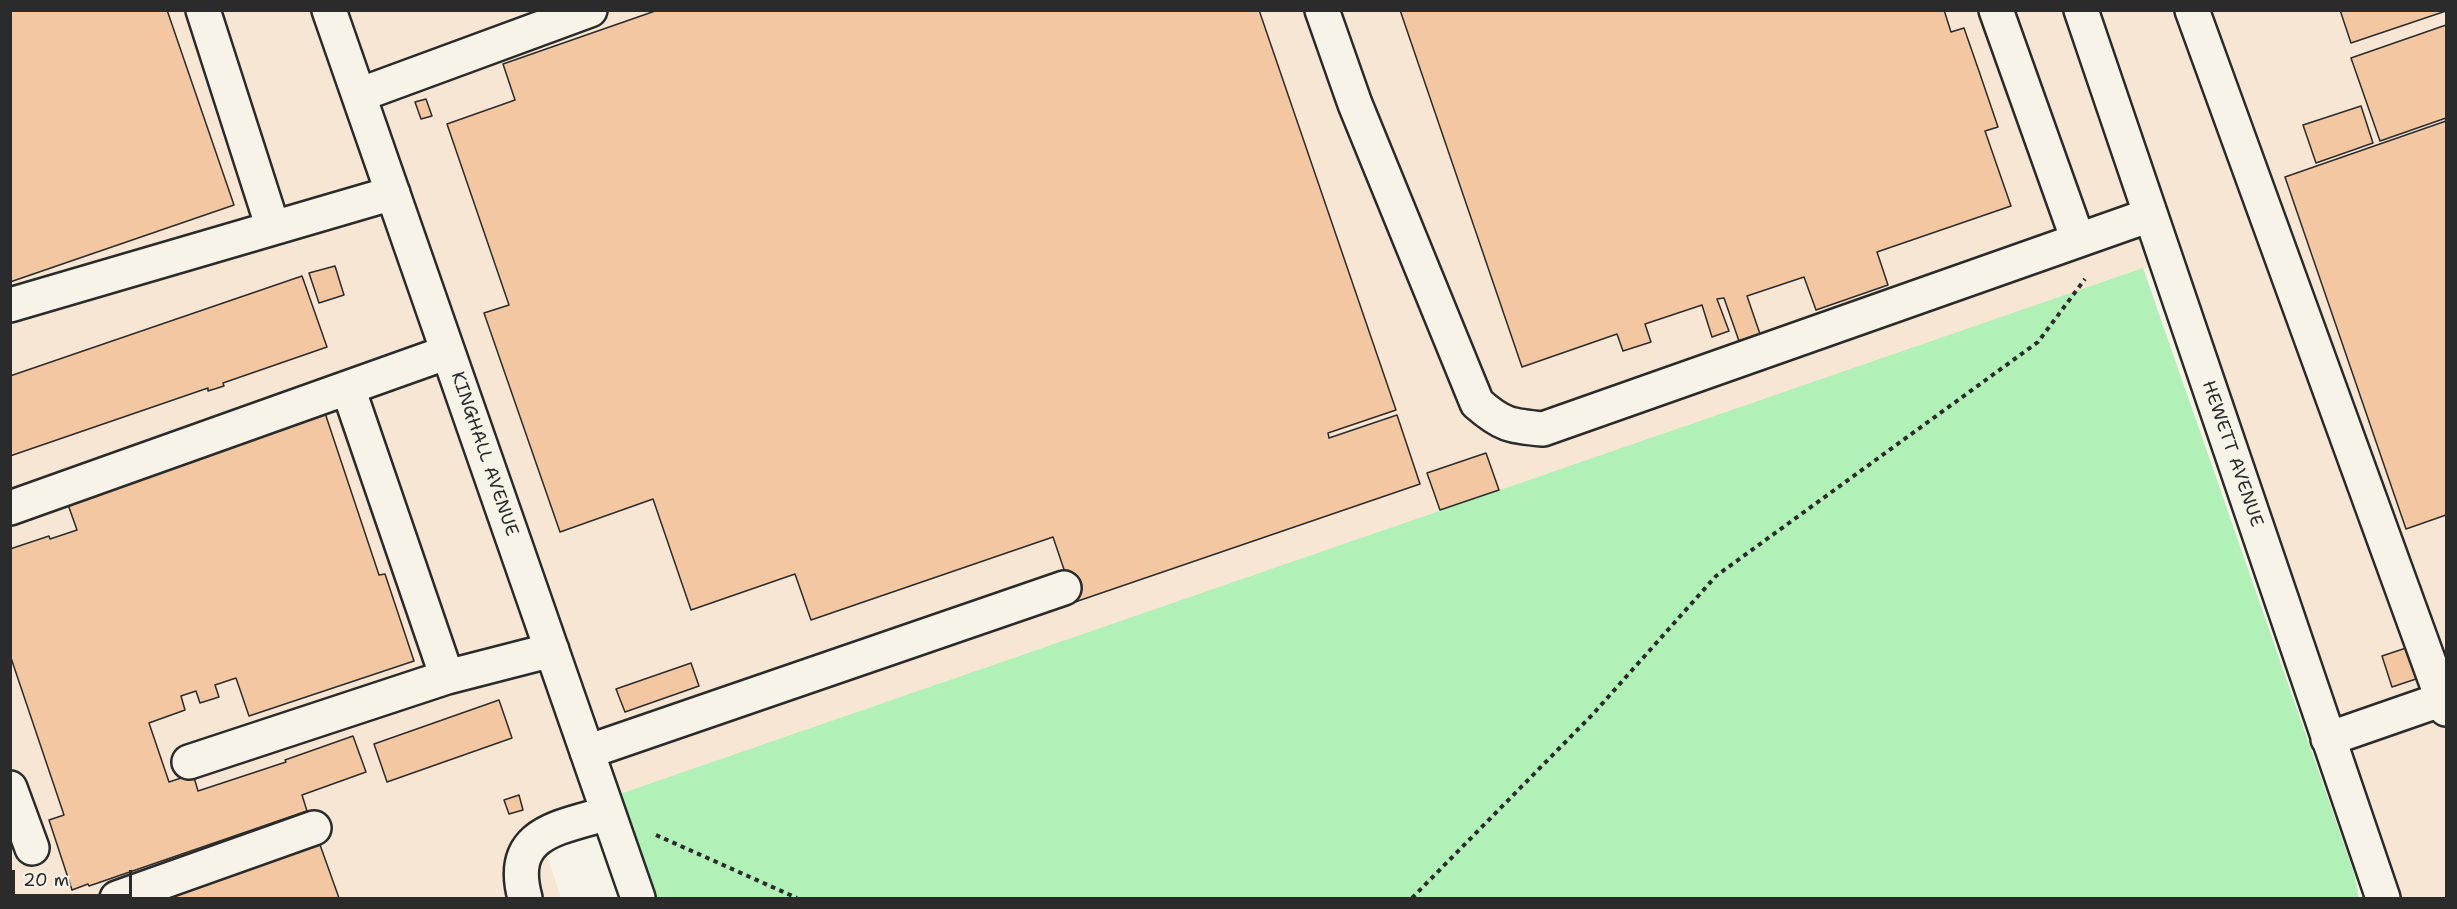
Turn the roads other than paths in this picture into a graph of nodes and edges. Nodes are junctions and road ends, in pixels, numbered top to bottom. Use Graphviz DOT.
graph roads {
  1 [pos="203,10"];
  2 [pos="329,10"];
  3 [pos="590,10"];
  4 [pos="1322,10"];
  5 [pos="1996,10"];
  6 [pos="2080,10"];
  7 [pos="2192,10"];
  8 [pos="359,95"];
  9 [pos="393,193"];
  10 [pos="2150,215"];
  11 [pos="273,228"];
  12 [pos="2078,240"];
  13 [pos="10,305"];
  14 [pos="448,352"];
  15 [pos="348,388"];
  16 [pos="10,508"];
  17 [pos="1064,588"];
  18 [pos="552,650"];
  19 [pos="447,676"];
  20 [pos="2445,702"];
  21 [pos="2328,739"];
  22 [pos="587,752"];
  23 [pos="189,762"];
  24 [pos="10,788"];
  25 [pos="608,813"];
  26 [pos="314,828"];
  27 [pos="32,848"];
  28 [pos="117,898"];
  29 [pos="525,898"];
  30 [pos="638,898"];
  31 [pos="2383,898"];
  1 -- 11 [label="lane"];
  2 -- 8 [label="lane, KINGHALL AVENUE"];
  3 -- 8 [label="lane"];
  4 -- 12 [label="lane"];
  5 -- 12 [label="lane"];
  6 -- 10 [label="lane, HEWETT AVENUE"];
  7 -- 20 [label="lane"];
  8 -- 9 [label="lane, KINGHALL AVENUE"];
  9 -- 11 [label="lane"];
  9 -- 14 [label="lane, KINGHALL AVENUE"];
  10 -- 12 [label="lane"];
  10 -- 21 [label="lane, HEWETT AVENUE"];
  11 -- 13 [label="lane"];
  14 -- 15 [label="lane"];
  14 -- 18 [label="lane, KINGHALL AVENUE"];
  15 -- 16 [label="lane"];
  15 -- 19 [label="lane"];
  17 -- 22 [label="lane"];
  18 -- 19 [label="lane"];
  18 -- 22 [label="lane, KINGHALL AVENUE"];
  19 -- 23 [label="lane"];
  20 -- 21 [label="lane"];
  21 -- 31 [label="lane, HEWETT AVENUE"];
  22 -- 25 [label="lane, KINGHALL AVENUE"];
  24 -- 27 [label="lane"];
  25 -- 29 [label="lane"];
  25 -- 30 [label="lane, KINGHALL AVENUE"];
  26 -- 28 [label="lane"];
}
